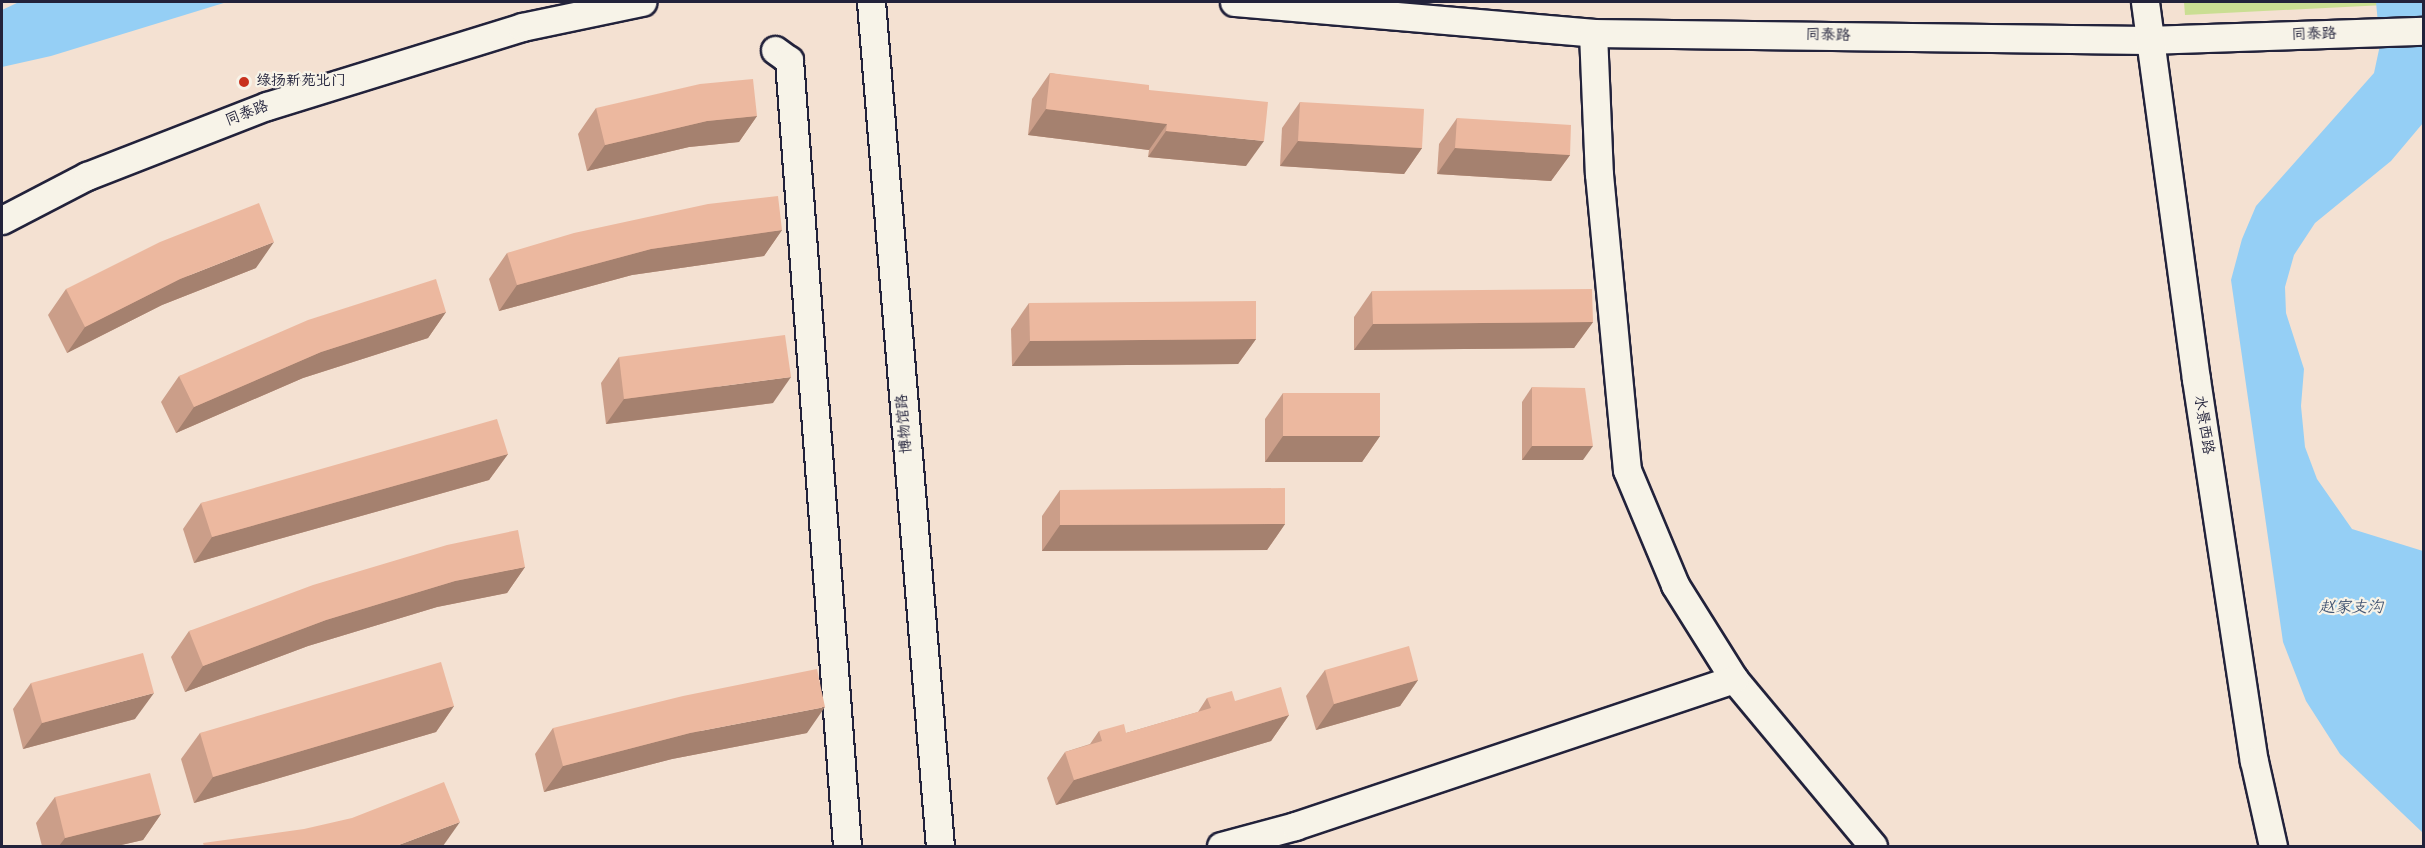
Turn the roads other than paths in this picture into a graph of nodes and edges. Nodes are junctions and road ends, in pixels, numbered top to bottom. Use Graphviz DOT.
graph roads {
  1 [pos="642,2"];
  2 [pos="871,2"];
  3 [pos="1234,2"];
  4 [pos="2145,2"];
  5 [pos="2424,31"];
  6 [pos="1593,33"];
  7 [pos="2148,40"];
  8 [pos="775,50"];
  9 [pos="2,220"];
  10 [pos="1734,679"];
  11 [pos="847,846"];
  12 [pos="939,846"];
  13 [pos="1221,846"];
  14 [pos="1873,846"];
  15 [pos="2273,846"];
  1 -- 9 [label="street, 同泰路"];
  2 -- 12 [label="street, 博物馆路"];
  3 -- 6 [label="street, 同泰路"];
  4 -- 7 [label="street, 水景西路"];
  5 -- 7 [label="street, 同泰路"];
  6 -- 7 [label="street, 同泰路"];
  6 -- 10 [label="street"];
  7 -- 15 [label="street, 水景西路"];
  8 -- 11 [label="street"];
  10 -- 13 [label="street"];
  10 -- 14 [label="street"];
}
